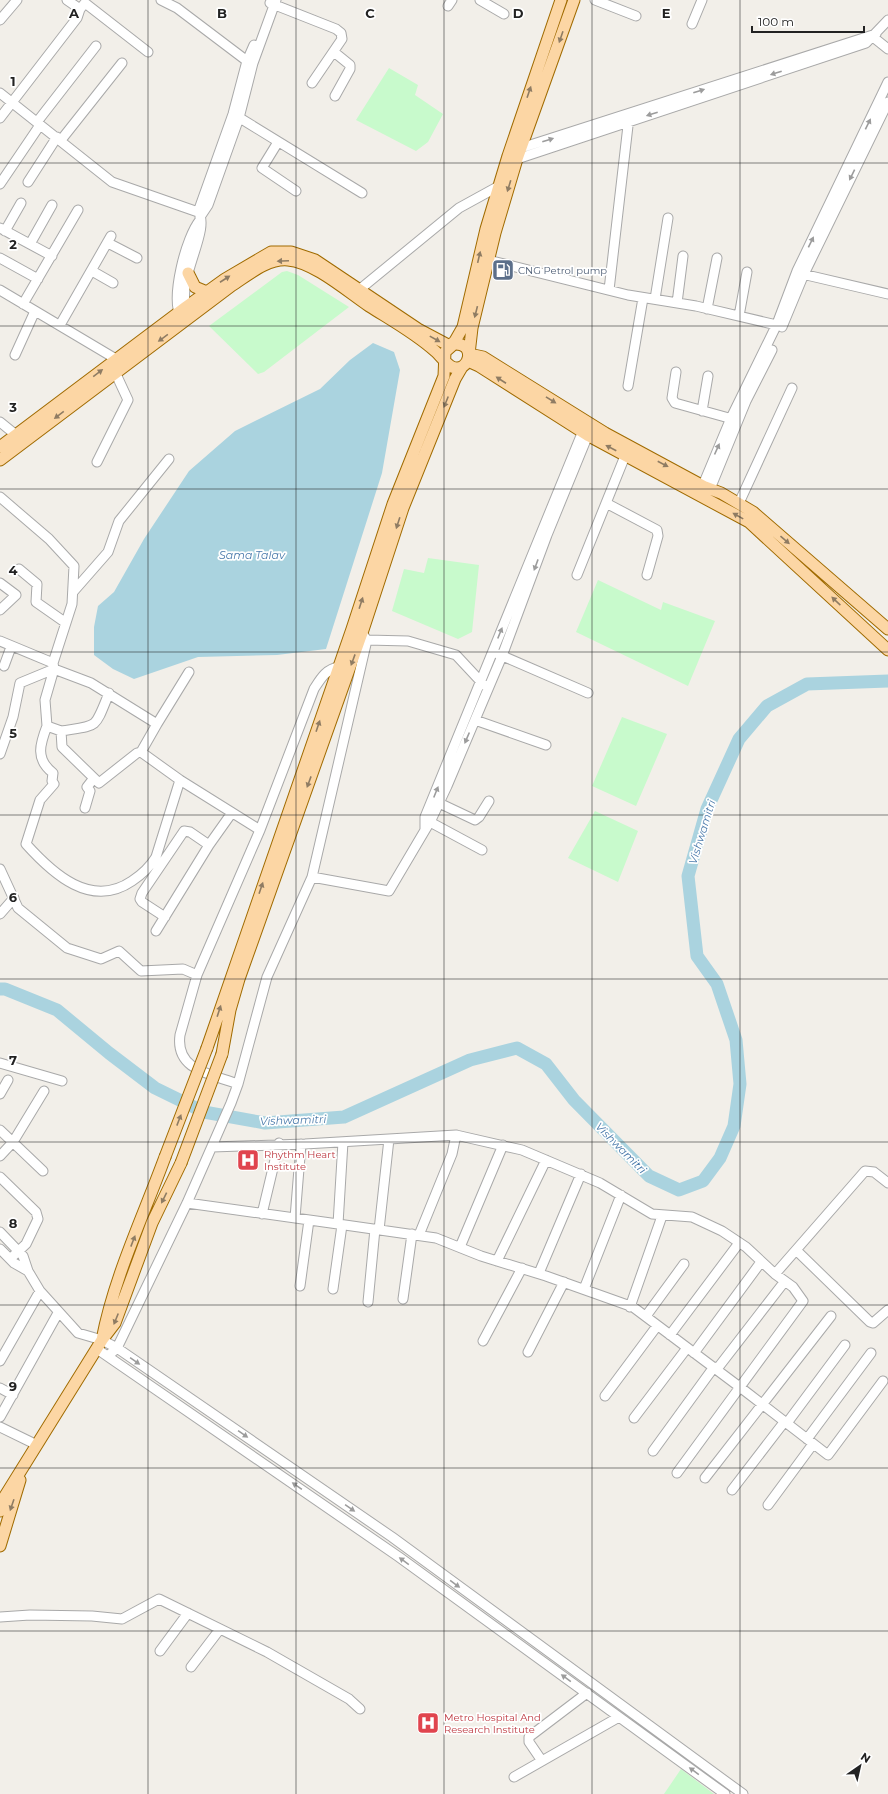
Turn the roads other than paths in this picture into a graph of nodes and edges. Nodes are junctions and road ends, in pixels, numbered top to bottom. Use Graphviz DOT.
graph roads {
  1 [pos="17,0"];
  2 [pos="67,0"];
  3 [pos="161,0"];
  4 [pos="480,0"];
  5 [pos="574,0"];
  6 [pos="595,0"];
  7 [pos="702,0"];
  8 [pos="559,1"];
  9 [pos="273,2"];
  10 [pos="80,9"];
  11 [pos="504,14"];
  12 [pos="636,16"];
  13 [pos="0,20"];
  14 [pos="888,20"];
  15 [pos="692,24"];
  16 [pos="875,36"];
  17 [pos="96,46"];
  18 [pos="888,49"];
  19 [pos="148,52"];
  20 [pos="334,52"];
  21 [pos="122,63"];
  22 [pos="250,63"];
  23 [pos="888,82"];
  24 [pos="312,83"];
  25 [pos="0,94"];
  26 [pos="335,96"];
  27 [pos="888,102"];
  28 [pos="11,103"];
  29 [pos="236,116"];
  30 [pos="0,118"];
  31 [pos="628,118"];
  32 [pos="39,123"];
  33 [pos="59,139"];
  34 [pos="278,142"];
  35 [pos="514,152"];
  36 [pos="28,182"];
  37 [pos="0,184"];
  38 [pos="498,186"];
  39 [pos="296,191"];
  40 [pos="362,193"];
  41 [pos="21,203"];
  42 [pos="52,205"];
  43 [pos="78,210"];
  44 [pos="199,217"];
  45 [pos="668,218"];
  46 [pos="2,229"];
  47 [pos="30,244"];
  48 [pos="52,256"];
  49 [pos="683,256"];
  50 [pos="0,258"];
  51 [pos="137,258"];
  52 [pos="717,258"];
  53 [pos="488,260"];
  54 [pos="92,271"];
  55 [pos="188,272"];
  56 [pos="746,272"];
  57 [pos="800,273"];
  58 [pos="38,279"];
  59 [pos="113,283"];
  60 [pos="0,290"];
  61 [pos="359,290"];
  62 [pos="609,290"];
  63 [pos="207,292"];
  64 [pos="888,294"];
  65 [pos="643,298"];
  66 [pos="655,299"];
  67 [pos="677,303"];
  68 [pos="23,304"];
  69 [pos="707,309"];
  70 [pos="35,311"];
  71 [pos="185,314"];
  72 [pos="739,316"];
  73 [pos="60,325"];
  74 [pos="780,325"];
  75 [pos="450,346"];
  76 [pos="15,355"];
  77 [pos="445,360"];
  78 [pos="466,360"];
  79 [pos="121,362"];
  80 [pos="115,372"];
  81 [pos="676,372"];
  82 [pos="708,376"];
  83 [pos="628,386"];
  84 [pos="792,388"];
  85 [pos="702,411"];
  86 [pos="734,419"];
  87 [pos="0,422"];
  88 [pos="587,429"];
  89 [pos="16,435"];
  90 [pos="0,447"];
  91 [pos="419,454"];
  92 [pos="626,456"];
  93 [pos="169,459"];
  94 [pos="0,460"];
  95 [pos="97,462"];
  96 [pos="703,488"];
  97 [pos="403,493"];
  98 [pos="0,497"];
  99 [pos="606,503"];
  100 [pos="739,503"];
  101 [pos="19,569"];
  102 [pos="577,575"];
  103 [pos="648,575"];
  104 [pos="527,578"];
  105 [pos="0,583"];
  106 [pos="73,592"];
  107 [pos="861,606"];
  108 [pos="0,612"];
  109 [pos="851,615"];
  110 [pos="66,623"];
  111 [pos="888,629"];
  112 [pos="364,637"];
  113 [pos="0,641"];
  114 [pos="11,647"];
  115 [pos="886,648"];
  116 [pos="493,651"];
  117 [pos="502,656"];
  118 [pos="4,666"];
  119 [pos="54,666"];
  120 [pos="339,667"];
  121 [pos="189,672"];
  122 [pos="480,682"];
  123 [pos="488,688"];
  124 [pos="108,693"];
  125 [pos="588,693"];
  126 [pos="474,720"];
  127 [pos="157,724"];
  128 [pos="47,726"];
  129 [pos="61,731"];
  130 [pos="546,745"];
  131 [pos="142,752"];
  132 [pos="0,754"];
  133 [pos="94,778"];
  134 [pos="180,780"];
  135 [pos="488,802"];
  136 [pos="439,803"];
  137 [pos="85,808"];
  138 [pos="231,814"];
  139 [pos="428,826"];
  140 [pos="260,830"];
  141 [pos="209,845"];
  142 [pos="482,850"];
  143 [pos="0,870"];
  144 [pos="312,877"];
  145 [pos="14,898"];
  146 [pos="0,914"];
  147 [pos="165,917"];
  148 [pos="156,931"];
  149 [pos="197,975"];
  150 [pos="0,1063"];
  151 [pos="8,1080"];
  152 [pos="62,1081"];
  153 [pos="238,1084"];
  154 [pos="44,1091"];
  155 [pos="0,1094"];
  156 [pos="0,1130"];
  157 [pos="456,1135"];
  158 [pos="389,1139"];
  159 [pos="14,1142"];
  160 [pos="344,1142"];
  161 [pos="279,1143"];
  162 [pos="302,1144"];
  163 [pos="213,1145"];
  164 [pos="503,1145"];
  165 [pos="0,1156"];
  166 [pos="546,1160"];
  167 [pos="44,1171"];
  168 [pos="581,1174"];
  169 [pos="0,1177"];
  170 [pos="888,1183"];
  171 [pos="621,1195"];
  172 [pos="187,1203"];
  173 [pos="262,1214"];
  174 [pos="662,1216"];
  175 [pos="295,1218"];
  176 [pos="309,1220"];
  177 [pos="340,1225"];
  178 [pos="377,1230"];
  179 [pos="0,1232"];
  180 [pos="416,1235"];
  181 [pos="739,1243"];
  182 [pos="460,1247"];
  183 [pos="0,1249"];
  184 [pos="796,1250"];
  185 [pos="18,1251"];
  186 [pos="10,1259"];
  187 [pos="497,1261"];
  188 [pos="761,1262"];
  189 [pos="684,1264"];
  190 [pos="522,1268"];
  191 [pos="28,1271"];
  192 [pos="539,1273"];
  193 [pos="775,1274"];
  194 [pos="786,1281"];
  195 [pos="564,1282"];
  196 [pos="300,1286"];
  197 [pos="333,1289"];
  198 [pos="584,1289"];
  199 [pos="40,1291"];
  200 [pos="404,1299"];
  201 [pos="368,1302"];
  202 [pos="630,1306"];
  203 [pos="888,1310"];
  204 [pos="58,1313"];
  205 [pos="646,1316"];
  206 [pos="831,1316"];
  207 [pos="657,1326"];
  208 [pos="670,1335"];
  209 [pos="483,1341"];
  210 [pos="100,1344"];
  211 [pos="845,1345"];
  212 [pos="116,1348"];
  213 [pos="691,1350"];
  214 [pos="528,1352"];
  215 [pos="871,1353"];
  216 [pos="109,1356"];
  217 [pos="0,1361"];
  218 [pos="715,1368"];
  219 [pos="883,1381"];
  220 [pos="741,1387"];
  221 [pos="0,1388"];
  222 [pos="13,1394"];
  223 [pos="605,1396"];
  224 [pos="762,1404"];
  225 [pos="0,1417"];
  226 [pos="634,1418"];
  227 [pos="786,1422"];
  228 [pos="0,1426"];
  229 [pos="810,1441"];
  230 [pos="37,1445"];
  231 [pos="653,1451"];
  232 [pos="24,1468"];
  233 [pos="677,1473"];
  234 [pos="705,1478"];
  235 [pos="732,1490"];
  236 [pos="768,1505"];
  237 [pos="0,1511"];
  238 [pos="0,1546"];
  239 [pos="188,1613"];
  240 [pos="0,1617"];
  241 [pos="220,1629"];
  242 [pos="160,1651"];
  243 [pos="191,1666"];
  244 [pos="587,1693"];
  245 [pos="360,1709"];
  246 [pos="619,1717"];
  247 [pos="542,1761"];
  248 [pos="514,1776"];
  249 [pos="725,1794"];
  250 [pos="743,1794"];
  1 -- 13 [label="street"];
  2 -- 10 [label="street"];
  3 -- 22 [label="street"];
  4 -- 11 [label="street"];
  5 -- 35 [label="main road, one-way"];
  6 -- 12 [label="street"];
  7 -- 15 [label="street"];
  35 -- 8 [label="main road, one-way"];
  9 -- 20 [label="street"];
  9 -- 22 [label="street"];
  10 -- 19 [label="street"];
  10 -- 28 [label="street"];
  14 -- 16 [label="street"];
  16 -- 18 [label="street"];
  16 -- 31 [label="street"];
  17 -- 32 [label="street"];
  20 -- 24 [label="street"];
  20 -- 26 [label="street"];
  21 -- 33 [label="street"];
  22 -- 29 [label="street"];
  57 -- 23 [label="street, one-way"];
  25 -- 28 [label="street"];
  27 -- 57 [label="street, one-way"];
  28 -- 30 [label="street"];
  28 -- 32 [label="street"];
  29 -- 34 [label="street"];
  29 -- 44 [label="street"];
  31 -- 35 [label="street"];
  31 -- 62 [label="street"];
  32 -- 33 [label="street"];
  32 -- 37 [label="street"];
  33 -- 36 [label="street"];
  33 -- 44 [label="street"];
  34 -- 39 [label="street"];
  34 -- 40 [label="street"];
  35 -- 38 [label="main road"];
  35 -- 53 [label="main road, one-way"];
  38 -- 61 [label="street"];
  75 -- 38 [label="main road, one-way"];
  41 -- 46 [label="street"];
  42 -- 47 [label="street"];
  43 -- 48 [label="street"];
  44 -- 55 [label="street"];
  44 -- 71 [label="street"];
  45 -- 66 [label="street"];
  46 -- 47 [label="street"];
  47 -- 48 [label="street"];
  48 -- 58 [label="street"];
  49 -- 67 [label="street"];
  50 -- 58 [label="street"];
  51 -- 54 [label="street"];
  52 -- 69 [label="street"];
  53 -- 62 [label="street"];
  53 -- 78 [label="main road, one-way"];
  54 -- 59 [label="street"];
  54 -- 73 [label="street"];
  55 -- 63 [label="main road"];
  55 -- 71 [label="street"];
  56 -- 72 [label="street"];
  57 -- 64 [label="street"];
  57 -- 74 [label="street"];
  58 -- 68 [label="street"];
  60 -- 68 [label="street"];
  63 -- 61 [label="main road, one-way"];
  61 -- 75 [label="main road, one-way"];
  62 -- 65 [label="street"];
  63 -- 71 [label="main road"];
  65 -- 66 [label="street"];
  65 -- 83 [label="street"];
  66 -- 67 [label="street"];
  67 -- 69 [label="street"];
  68 -- 70 [label="street"];
  69 -- 72 [label="street"];
  70 -- 73 [label="street"];
  70 -- 76 [label="street"];
  77 -- 71 [label="main road, one-way"];
  71 -- 79 [label="main road"];
  72 -- 74 [label="street"];
  73 -- 79 [label="street"];
  74 -- 86 [label="street"];
  75 -- 77 [label="main road"];
  75 -- 78 [label="main road"];
  77 -- 78 [label="main road"];
  77 -- 91 [label="main road"];
  78 -- 88 [label="main road"];
  78 -- 91 [label="main road, one-way"];
  79 -- 80 [label="main road"];
  89 -- 79 [label="main road, one-way"];
  80 -- 94 [label="main road, one-way"];
  80 -- 95 [label="street"];
  81 -- 85 [label="street"];
  82 -- 85 [label="street"];
  84 -- 100 [label="street"];
  85 -- 86 [label="street"];
  86 -- 96 [label="street"];
  87 -- 89 [label="street"];
  92 -- 88 [label="main road, one-way"];
  88 -- 96 [label="main road, one-way"];
  88 -- 104 [label="street"];
  89 -- 90 [label="main road"];
  91 -- 97 [label="main road"];
  92 -- 96 [label="main road"];
  92 -- 99 [label="street"];
  93 -- 106 [label="street"];
  96 -- 100 [label="main road"];
  109 -- 96 [label="main road, one-way"];
  97 -- 112 [label="main road, one-way"];
  120 -- 97 [label="main road, one-way"];
  98 -- 106 [label="street"];
  99 -- 102 [label="street"];
  99 -- 103 [label="street"];
  100 -- 107 [label="main road, one-way"];
  101 -- 110 [label="street"];
  116 -- 104 [label="street, one-way"];
  104 -- 117 [label="street"];
  105 -- 108 [label="street"];
  106 -- 110 [label="street"];
  107 -- 109 [label="main road"];
  107 -- 111 [label="main road"];
  109 -- 115 [label="main road"];
  110 -- 119 [label="street"];
  112 -- 122 [label="street"];
  112 -- 144 [label="street"];
  112 -- 210 [label="main road, one-way, bridge"];
  113 -- 114 [label="street"];
  114 -- 118 [label="street"];
  114 -- 119 [label="street"];
  116 -- 117 [label="street"];
  116 -- 122 [label="street"];
  117 -- 123 [label="street"];
  117 -- 125 [label="street"];
  119 -- 124 [label="street"];
  119 -- 128 [label="street"];
  119 -- 132 [label="street"];
  120 -- 140 [label="street"];
  210 -- 120 [label="main road, one-way, bridge"];
  121 -- 127 [label="street"];
  122 -- 123 [label="street"];
  139 -- 122 [label="street, one-way"];
  123 -- 126 [label="street"];
  124 -- 127 [label="street"];
  124 -- 129 [label="street"];
  126 -- 130 [label="street"];
  126 -- 136 [label="street, one-way"];
  127 -- 131 [label="street"];
  128 -- 129 [label="street"];
  128 -- 134 [label="street"];
  129 -- 133 [label="street"];
  131 -- 133 [label="street"];
  131 -- 134 [label="street"];
  133 -- 137 [label="street"];
  134 -- 138 [label="street"];
  135 -- 136 [label="street"];
  136 -- 139 [label="street"];
  138 -- 140 [label="street"];
  138 -- 141 [label="street"];
  139 -- 142 [label="street"];
  139 -- 144 [label="street"];
  140 -- 149 [label="street"];
  141 -- 147 [label="street"];
  141 -- 147 [label="street"];
  143 -- 145 [label="street"];
  144 -- 153 [label="street"];
  145 -- 146 [label="street"];
  145 -- 149 [label="street"];
  147 -- 148 [label="street"];
  149 -- 153 [label="street"];
  150 -- 152 [label="street"];
  151 -- 155 [label="street"];
  153 -- 163 [label="street"];
  154 -- 159 [label="street"];
  156 -- 159 [label="street"];
  157 -- 158 [label="street"];
  157 -- 164 [label="street"];
  157 -- 180 [label="street"];
  158 -- 160 [label="street"];
  158 -- 178 [label="street"];
  159 -- 165 [label="street"];
  159 -- 167 [label="street"];
  160 -- 162 [label="street"];
  160 -- 177 [label="street"];
  161 -- 162 [label="street"];
  161 -- 163 [label="street"];
  161 -- 173 [label="street"];
  162 -- 175 [label="street"];
  163 -- 172 [label="street"];
  164 -- 166 [label="street"];
  164 -- 182 [label="street"];
  166 -- 168 [label="street"];
  166 -- 187 [label="street"];
  168 -- 171 [label="street"];
  168 -- 192 [label="street"];
  169 -- 185 [label="street"];
  170 -- 184 [label="street"];
  171 -- 174 [label="street"];
  171 -- 198 [label="street"];
  172 -- 173 [label="street"];
  172 -- 212 [label="street"];
  173 -- 175 [label="street"];
  174 -- 181 [label="street"];
  174 -- 202 [label="street"];
  175 -- 176 [label="street"];
  176 -- 177 [label="street"];
  176 -- 196 [label="street"];
  177 -- 178 [label="street"];
  177 -- 197 [label="street"];
  178 -- 180 [label="street"];
  178 -- 201 [label="street"];
  179 -- 185 [label="street"];
  180 -- 182 [label="street"];
  180 -- 200 [label="street"];
  181 -- 188 [label="street"];
  181 -- 208 [label="street"];
  182 -- 187 [label="street"];
  183 -- 186 [label="street"];
  184 -- 193 [label="street"];
  184 -- 203 [label="street"];
  185 -- 186 [label="street"];
  185 -- 191 [label="street"];
  186 -- 191 [label="street"];
  187 -- 190 [label="street"];
  188 -- 193 [label="street"];
  188 -- 213 [label="street"];
  189 -- 205 [label="street"];
  190 -- 192 [label="street"];
  190 -- 209 [label="street"];
  191 -- 199 [label="street"];
  192 -- 195 [label="street"];
  193 -- 194 [label="street"];
  194 -- 218 [label="street"];
  194 -- 220 [label="street"];
  195 -- 198 [label="street"];
  195 -- 214 [label="street"];
  198 -- 202 [label="street"];
  199 -- 204 [label="street"];
  199 -- 217 [label="street"];
  202 -- 205 [label="street"];
  204 -- 210 [label="street"];
  204 -- 222 [label="street"];
  205 -- 207 [label="street"];
  206 -- 224 [label="street"];
  207 -- 208 [label="street"];
  207 -- 223 [label="street"];
  208 -- 213 [label="street"];
  210 -- 212 [label="street"];
  210 -- 216 [label="street"];
  210 -- 230 [label="main road"];
  211 -- 227 [label="street"];
  212 -- 216 [label="street"];
  212 -- 250 [label="street, one-way"];
  213 -- 218 [label="street"];
  213 -- 226 [label="street"];
  215 -- 229 [label="street"];
  244 -- 216 [label="street, one-way"];
  218 -- 220 [label="street"];
  218 -- 231 [label="street"];
  219 -- 229 [label="street"];
  220 -- 224 [label="street"];
  220 -- 233 [label="street"];
  221 -- 222 [label="street"];
  222 -- 225 [label="street"];
  224 -- 227 [label="street"];
  224 -- 234 [label="street"];
  227 -- 229 [label="street"];
  227 -- 235 [label="street"];
  228 -- 230 [label="street"];
  229 -- 236 [label="street"];
  230 -- 232 [label="main road"];
  232 -- 237 [label="main road"];
  232 -- 238 [label="main road, one-way"];
  239 -- 240 [label="street"];
  239 -- 241 [label="street"];
  239 -- 242 [label="street"];
  241 -- 243 [label="street"];
  241 -- 245 [label="street"];
  244 -- 246 [label="street"];
  244 -- 247 [label="street"];
  246 -- 247 [label="street"];
  249 -- 246 [label="street, one-way"];
  247 -- 248 [label="street"];
}
